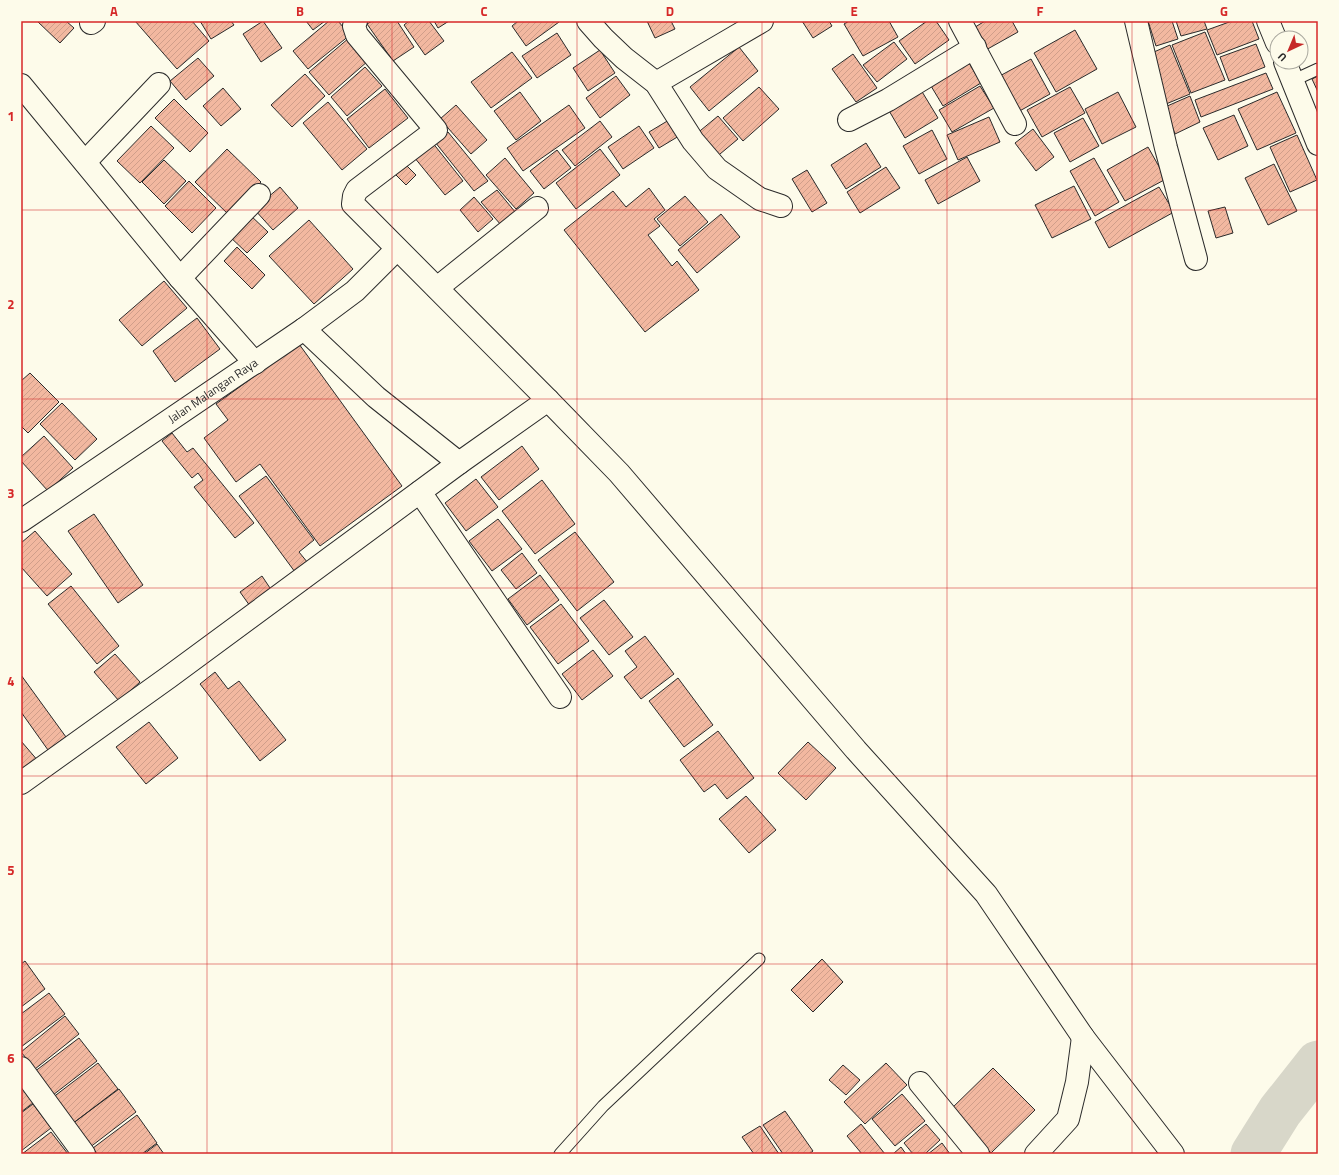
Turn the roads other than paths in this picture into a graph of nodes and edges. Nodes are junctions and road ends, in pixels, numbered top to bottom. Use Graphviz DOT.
graph roads {
  1 [pos="356,21"];
  2 [pos="588,21"];
  3 [pos="762,21"];
  4 [pos="960,21"];
  5 [pos="1136,21"];
  6 [pos="974,47"];
  7 [pos="1318,69"];
  8 [pos="1288,72"];
  9 [pos="656,83"];
  10 [pos="159,84"];
  11 [pos="21,85"];
  12 [pos="849,120"];
  13 [pos="1015,124"];
  14 [pos="1318,144"];
  15 [pos="85,162"];
  16 [pos="259,195"];
  17 [pos="781,206"];
  18 [pos="537,208"];
  19 [pos="397,249"];
  20 [pos="1196,259"];
  21 [pos="180,278"];
  22 [pos="437,288"];
  23 [pos="304,329"];
  24 [pos="255,363"];
  25 [pos="548,400"];
  26 [pos="459,463"];
  27 [pos="420,492"];
  28 [pos="21,521"];
  29 [pos="560,697"];
  30 [pos="21,784"];
  31 [pos="759,959"];
  32 [pos="1083,1037"];
  33 [pos="21,1068"];
  34 [pos="920,1083"];
  35 [pos="84,1154"];
  36 [pos="560,1154"];
  37 [pos="978,1154"];
  38 [pos="1036,1154"];
  39 [pos="1173,1154"];
  1 -- 19 [label="street"];
  2 -- 9 [label="street"];
  3 -- 9 [label="street"];
  4 -- 6 [label="street"];
  5 -- 20 [label="street"];
  6 -- 12 [label="street"];
  6 -- 13 [label="street"];
  7 -- 8 [label="lane"];
  8 -- 14 [label="street"];
  9 -- 17 [label="street"];
  10 -- 15 [label="street"];
  11 -- 15 [label="street"];
  15 -- 21 [label="street"];
  16 -- 21 [label="street"];
  18 -- 22 [label="street"];
  19 -- 22 [label="street"];
  19 -- 23 [label="street, Jalan Malangan Raya"];
  21 -- 24 [label="street"];
  22 -- 25 [label="street"];
  23 -- 24 [label="street, Jalan Malangan Raya"];
  23 -- 26 [label="street"];
  24 -- 28 [label="street, Jalan Malangan Raya"];
  25 -- 26 [label="street"];
  25 -- 32 [label="street"];
  26 -- 27 [label="street"];
  27 -- 29 [label="street"];
  27 -- 30 [label="street"];
  31 -- 36 [label="lane"];
  32 -- 38 [label="street"];
  32 -- 39 [label="street"];
  33 -- 35 [label="street"];
  34 -- 37 [label="street"];
}
